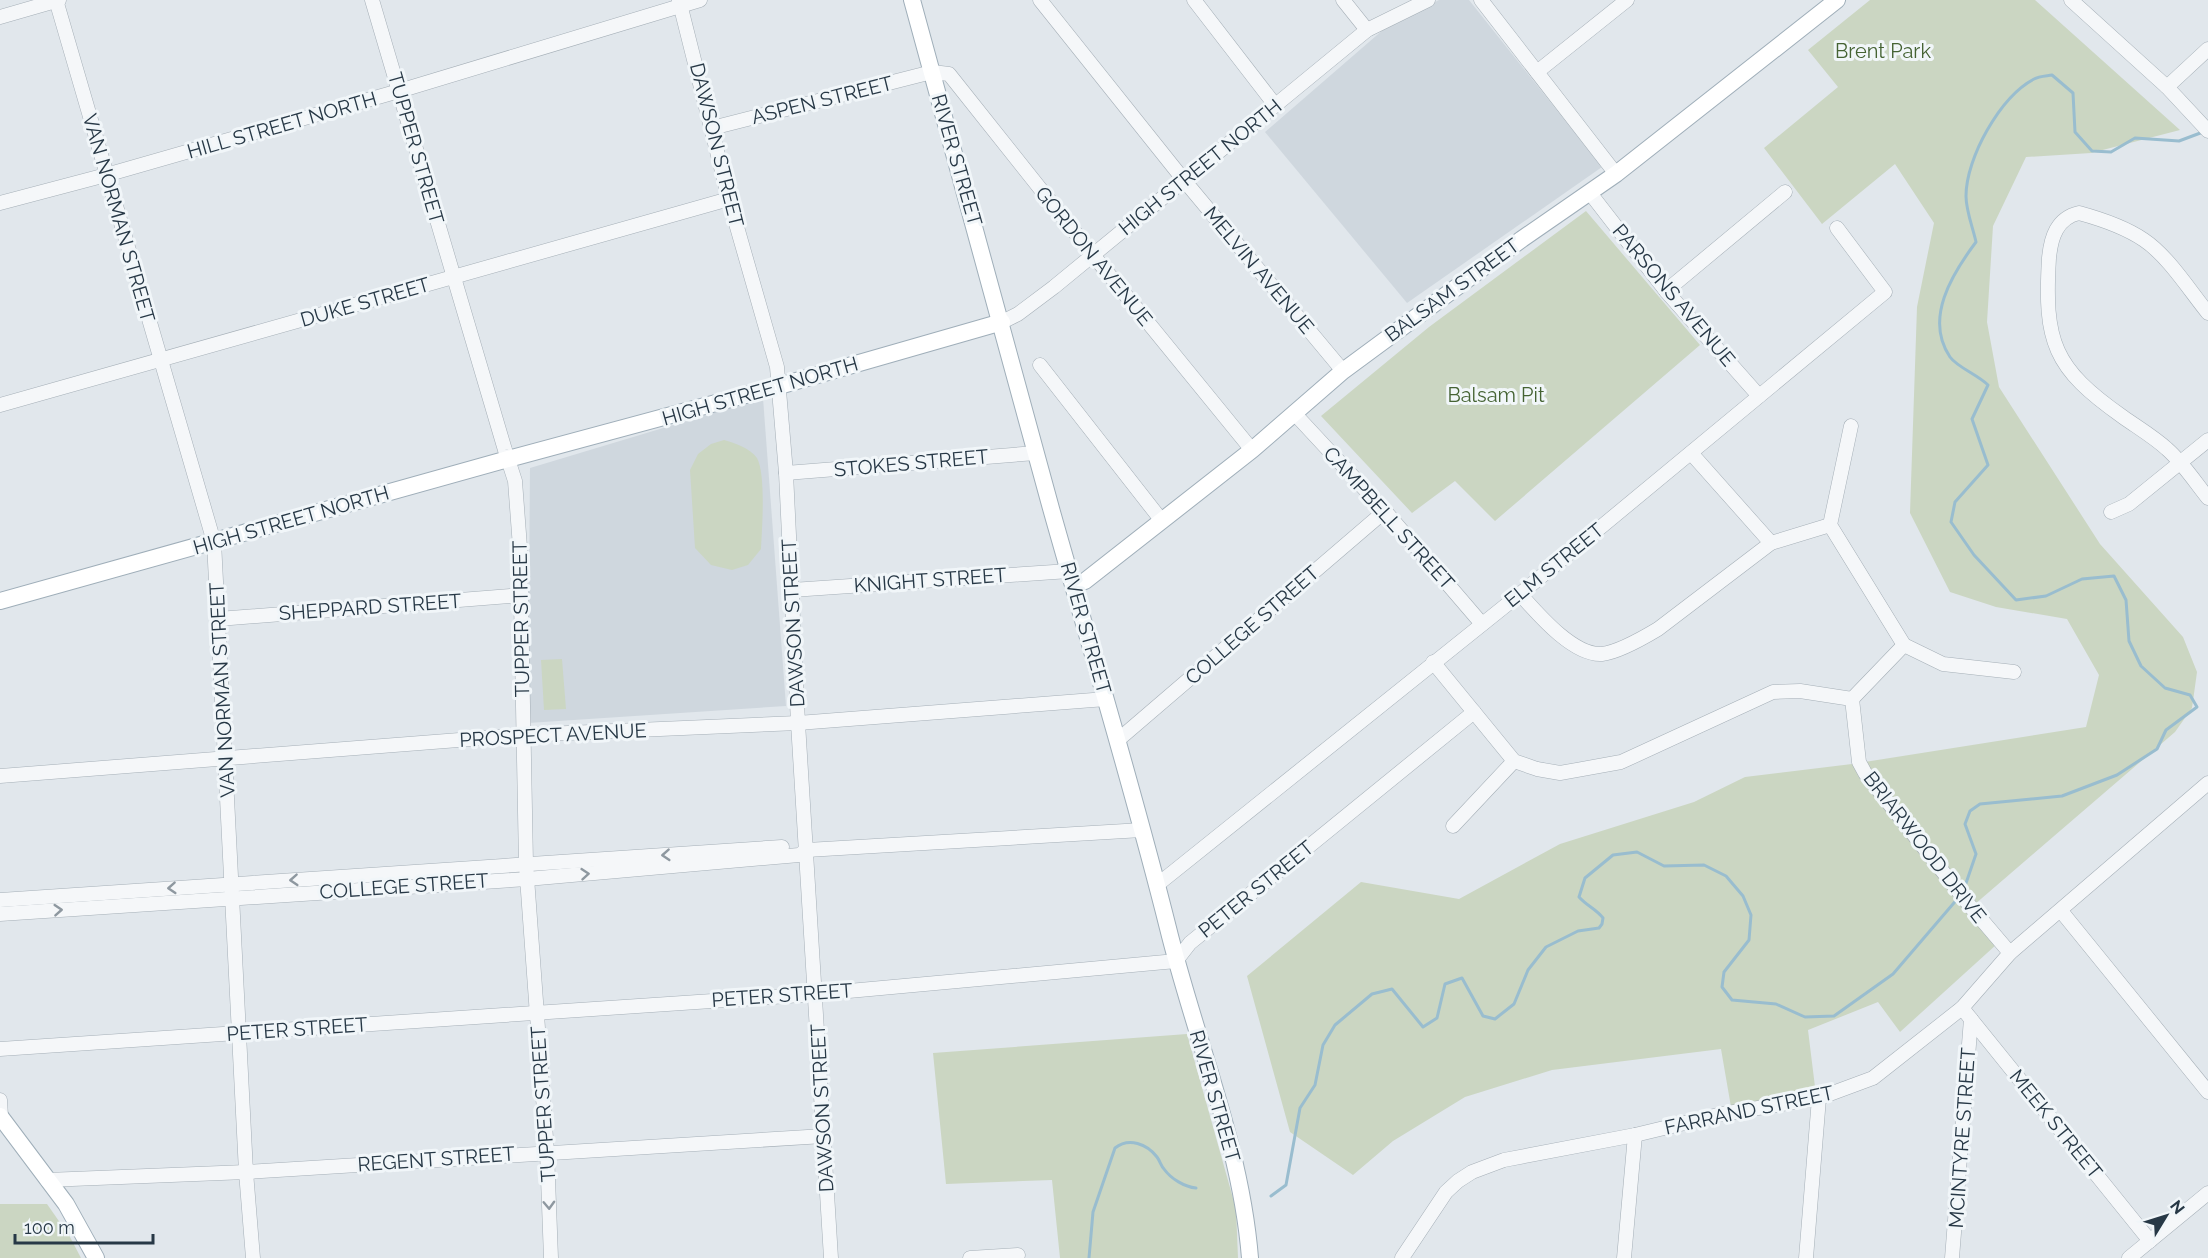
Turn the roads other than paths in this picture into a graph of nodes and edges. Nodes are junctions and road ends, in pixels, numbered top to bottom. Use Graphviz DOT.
graph roads {
  1 [pos="57,0"];
  2 [pos="372,0"];
  3 [pos="700,0"];
  4 [pos="912,0"];
  5 [pos="1041,0"];
  6 [pos="1194,0"];
  7 [pos="1343,0"];
  8 [pos="1428,0"];
  9 [pos="1481,0"];
  10 [pos="1628,0"];
  11 [pos="1837,0"];
  12 [pos="2071,0"];
  13 [pos="680,3"];
  14 [pos="0,17"];
  15 [pos="1366,30"];
  16 [pos="2208,49"];
  17 [pos="932,72"];
  18 [pos="1537,72"];
  19 [pos="2167,87"];
  20 [pos="399,91"];
  21 [pos="1275,105"];
  22 [pos="712,128"];
  23 [pos="2208,131"];
  24 [pos="1616,174"];
  25 [pos="106,175"];
  26 [pos="1183,179"];
  27 [pos="1785,192"];
  28 [pos="1590,193"];
  29 [pos="729,199"];
  30 [pos="0,203"];
  31 [pos="1837,228"];
  32 [pos="1093,255"];
  33 [pos="453,276"];
  34 [pos="1666,291"];
  35 [pos="2208,313"];
  36 [pos="1002,322"];
  37 [pos="161,361"];
  38 [pos="1040,364"];
  39 [pos="1343,371"];
  40 [pos="779,386"];
  41 [pos="1759,396"];
  42 [pos="0,405"];
  43 [pos="1294,412"];
  44 [pos="1851,426"];
  45 [pos="2208,440"];
  46 [pos="1252,450"];
  47 [pos="1036,453"];
  48 [pos="1691,453"];
  49 [pos="508,459"];
  50 [pos="2181,463"];
  51 [pos="786,473"];
  52 [pos="2208,498"];
  53 [pos="1385,511"];
  54 [pos="2111,512"];
  55 [pos="1162,521"];
  56 [pos="1830,525"];
  57 [pos="214,542"];
  58 [pos="1771,543"];
  59 [pos="1071,578"];
  60 [pos="792,590"];
  61 [pos="1520,594"];
  62 [pos="522,596"];
  63 [pos="0,601"];
  64 [pos="218,619"];
  65 [pos="1482,624"];
  66 [pos="1904,645"];
  67 [pos="1433,662"];
  68 [pos="2014,672"];
  69 [pos="1106,699"];
  70 [pos="1852,699"];
  71 [pos="1474,712"];
  72 [pos="798,723"];
  73 [pos="522,735"];
  74 [pos="1118,740"];
  75 [pos="225,758"];
  76 [pos="1514,761"];
  77 [pos="0,776"];
  78 [pos="2208,783"];
  79 [pos="1454,826"];
  80 [pos="1142,830"];
  81 [pos="807,850"];
  82 [pos="526,872"];
  83 [pos="1157,885"];
  84 [pos="231,891"];
  85 [pos="0,900"];
  86 [pos="2061,911"];
  87 [pos="0,914"];
  88 [pos="2010,953"];
  89 [pos="1176,961"];
  90 [pos="816,994"];
  91 [pos="537,1011"];
  92 [pos="1966,1014"];
  93 [pos="240,1033"];
  94 [pos="0,1049"];
  95 [pos="2208,1092"];
  96 [pos="1819,1098"];
  97 [pos="0,1111"];
  98 [pos="1635,1135"];
  99 [pos="824,1136"];
  100 [pos="547,1152"];
  101 [pos="246,1172"];
  102 [pos="47,1180"];
  103 [pos="2205,1201"];
  104 [pos="2150,1240"];
  105 [pos="1018,1255"];
  106 [pos="96,1258"];
  107 [pos="253,1258"];
  108 [pos="551,1258"];
  109 [pos="831,1258"];
  110 [pos="970,1258"];
  111 [pos="1250,1258"];
  112 [pos="1402,1258"];
  113 [pos="1624,1258"];
  114 [pos="1806,1258"];
  115 [pos="1953,1258"];
  116 [pos="2129,1258"];
  1 -- 14 [label="street"];
  1 -- 25 [label="street, VAN NORMAN STREET"];
  2 -- 20 [label="street, TUPPER STREET"];
  3 -- 13 [label="street, HILL STREET NORTH"];
  4 -- 17 [label="main road, RIVER STREET"];
  5 -- 26 [label="street, MELVIN AVENUE"];
  6 -- 21 [label="street"];
  7 -- 15 [label="street"];
  8 -- 15 [label="street, HIGH STREET NORTH"];
  9 -- 18 [label="street"];
  10 -- 18 [label="street"];
  11 -- 24 [label="main road, BALSAM STREET"];
  12 -- 19 [label="street"];
  13 -- 20 [label="street, HILL STREET NORTH"];
  13 -- 22 [label="street, DAWSON STREET"];
  15 -- 21 [label="street, HIGH STREET NORTH"];
  16 -- 19 [label="street"];
  17 -- 22 [label="street, ASPEN STREET"];
  17 -- 32 [label="street, GORDON AVENUE"];
  17 -- 36 [label="main road, RIVER STREET"];
  18 -- 24 [label="street"];
  19 -- 23 [label="street"];
  20 -- 25 [label="street, HILL STREET NORTH"];
  20 -- 33 [label="street, TUPPER STREET"];
  21 -- 26 [label="street, HIGH STREET NORTH"];
  22 -- 29 [label="street, DAWSON STREET"];
  24 -- 28 [label="main road, BALSAM STREET"];
  25 -- 30 [label="street, HILL STREET NORTH"];
  25 -- 37 [label="street, VAN NORMAN STREET"];
  26 -- 32 [label="street, HIGH STREET NORTH"];
  26 -- 39 [label="street, MELVIN AVENUE"];
  27 -- 34 [label="street"];
  28 -- 34 [label="street, PARSONS AVENUE"];
  28 -- 39 [label="main road, BALSAM STREET"];
  29 -- 33 [label="street, DUKE STREET"];
  29 -- 40 [label="street, DAWSON STREET"];
  31 -- 41 [label="street, ELM STREET"];
  32 -- 36 [label="street, HIGH STREET NORTH"];
  32 -- 46 [label="street, GORDON AVENUE"];
  33 -- 37 [label="street, DUKE STREET"];
  33 -- 49 [label="street, TUPPER STREET"];
  34 -- 41 [label="street, PARSONS AVENUE"];
  35 -- 50 [label="street"];
  36 -- 40 [label="main road, HIGH STREET NORTH"];
  36 -- 47 [label="main road, RIVER STREET"];
  37 -- 42 [label="street, DUKE STREET"];
  37 -- 57 [label="street, VAN NORMAN STREET"];
  38 -- 55 [label="street"];
  39 -- 43 [label="main road, BALSAM STREET"];
  40 -- 49 [label="main road, HIGH STREET NORTH"];
  40 -- 51 [label="street, DAWSON STREET"];
  41 -- 48 [label="street, ELM STREET"];
  43 -- 46 [label="main road, BALSAM STREET"];
  43 -- 53 [label="street, CAMPBELL STREET"];
  44 -- 56 [label="street"];
  45 -- 50 [label="street"];
  46 -- 55 [label="main road, BALSAM STREET"];
  47 -- 51 [label="street, STOKES STREET"];
  47 -- 59 [label="main road, RIVER STREET"];
  48 -- 58 [label="street"];
  48 -- 61 [label="street, ELM STREET"];
  49 -- 57 [label="main road, HIGH STREET NORTH"];
  49 -- 62 [label="street, TUPPER STREET"];
  50 -- 52 [label="street"];
  50 -- 54 [label="street"];
  51 -- 60 [label="street, DAWSON STREET"];
  53 -- 65 [label="street, CAMPBELL STREET"];
  53 -- 74 [label="street, COLLEGE STREET"];
  55 -- 59 [label="main road, BALSAM STREET"];
  56 -- 58 [label="street"];
  56 -- 66 [label="street"];
  57 -- 63 [label="main road, HIGH STREET NORTH"];
  57 -- 64 [label="street, VAN NORMAN STREET"];
  58 -- 61 [label="street"];
  59 -- 60 [label="street, KNIGHT STREET"];
  59 -- 69 [label="main road, RIVER STREET"];
  60 -- 72 [label="street, DAWSON STREET"];
  61 -- 65 [label="street, ELM STREET"];
  62 -- 64 [label="street, SHEPPARD STREET"];
  62 -- 73 [label="street, TUPPER STREET"];
  64 -- 75 [label="street, VAN NORMAN STREET"];
  65 -- 67 [label="street, ELM STREET"];
  66 -- 68 [label="street"];
  66 -- 70 [label="street"];
  67 -- 71 [label="street"];
  67 -- 83 [label="street, ELM STREET"];
  69 -- 72 [label="street, PROSPECT AVENUE"];
  69 -- 74 [label="main road, RIVER STREET"];
  70 -- 76 [label="street"];
  70 -- 88 [label="street, BRIARWOOD DRIVE"];
  71 -- 76 [label="street"];
  71 -- 89 [label="street, PETER STREET"];
  72 -- 73 [label="street, PROSPECT AVENUE"];
  72 -- 81 [label="street, DAWSON STREET"];
  73 -- 75 [label="street, PROSPECT AVENUE"];
  73 -- 82 [label="street, TUPPER STREET"];
  74 -- 80 [label="main road, RIVER STREET"];
  75 -- 77 [label="street, PROSPECT AVENUE"];
  75 -- 84 [label="street, VAN NORMAN STREET"];
  76 -- 79 [label="street"];
  78 -- 86 [label="street, FARRAND STREET"];
  80 -- 81 [label="street, COLLEGE STREET"];
  80 -- 83 [label="main road, RIVER STREET"];
  81 -- 82 [label="street, COLLEGE STREET"];
  81 -- 90 [label="street, DAWSON STREET"];
  82 -- 84 [label="street, COLLEGE STREET"];
  82 -- 91 [label="street, TUPPER STREET"];
  83 -- 89 [label="main road, RIVER STREET"];
  84 -- 85 [label="street, COLLEGE STREET, one-way"];
  87 -- 84 [label="street, COLLEGE STREET, one-way"];
  84 -- 93 [label="street, VAN NORMAN STREET"];
  86 -- 88 [label="street, FARRAND STREET"];
  86 -- 95 [label="street"];
  88 -- 92 [label="street, FARRAND STREET"];
  89 -- 90 [label="street, PETER STREET"];
  89 -- 111 [label="main road, RIVER STREET"];
  90 -- 91 [label="street, PETER STREET"];
  90 -- 99 [label="street, DAWSON STREET"];
  91 -- 93 [label="street, PETER STREET"];
  91 -- 100 [label="street, TUPPER STREET"];
  92 -- 96 [label="street, FARRAND STREET"];
  92 -- 104 [label="street, MEEK STREET"];
  92 -- 115 [label="street, MCINTYRE STREET"];
  93 -- 94 [label="street, PETER STREET"];
  93 -- 101 [label="street, VAN NORMAN STREET"];
  96 -- 98 [label="street, FARRAND STREET"];
  96 -- 114 [label="street"];
  97 -- 102 [label="main road"];
  98 -- 112 [label="street, FARRAND STREET"];
  98 -- 113 [label="street"];
  99 -- 100 [label="street, REGENT STREET"];
  99 -- 109 [label="street, DAWSON STREET"];
  100 -- 101 [label="street, REGENT STREET"];
  100 -- 108 [label="street, TUPPER STREET, one-way"];
  101 -- 102 [label="street, REGENT STREET"];
  101 -- 107 [label="street, VAN NORMAN STREET"];
  102 -- 106 [label="main road"];
  103 -- 104 [label="street"];
  104 -- 116 [label="street"];
  105 -- 110 [label="street"];
}
